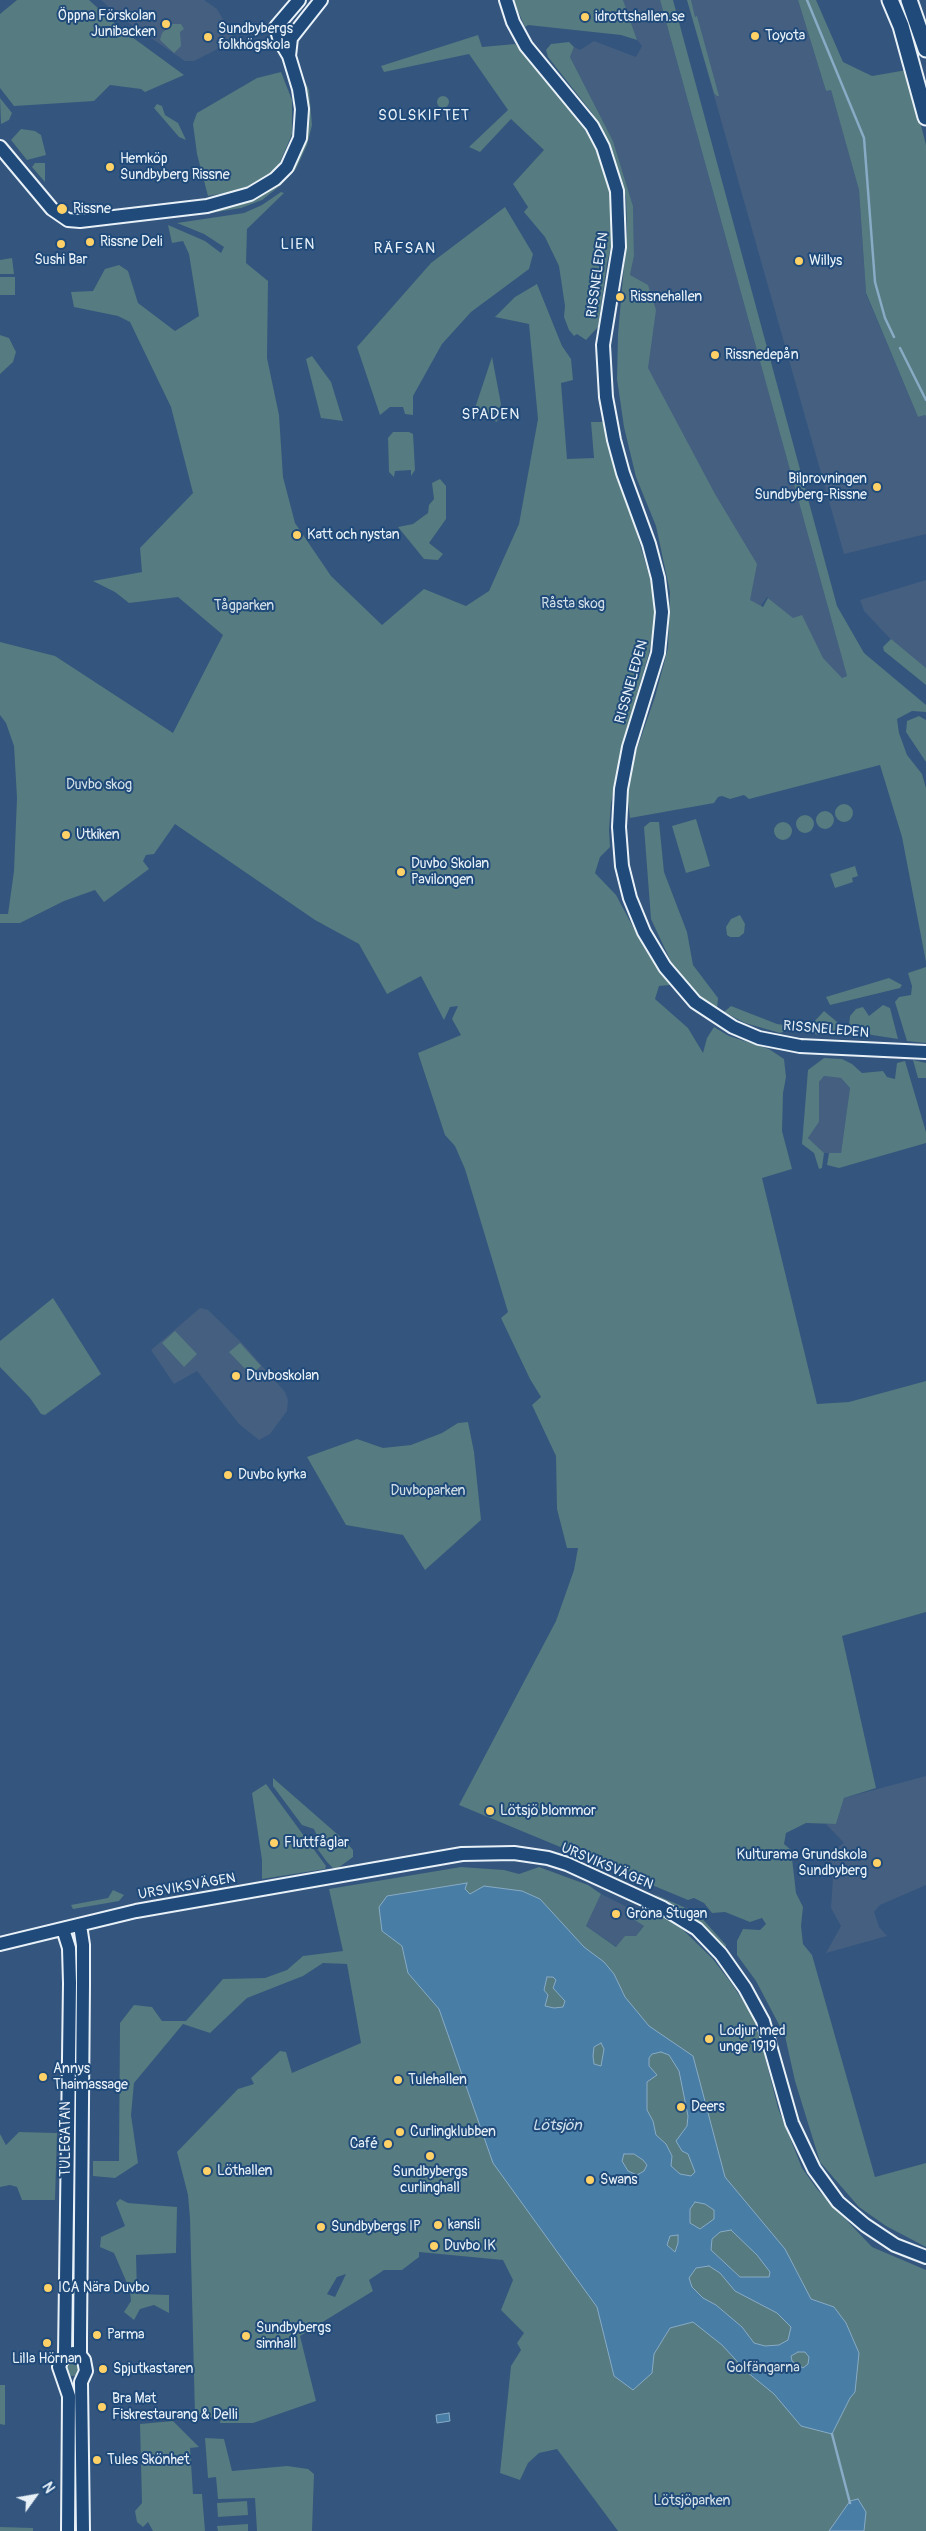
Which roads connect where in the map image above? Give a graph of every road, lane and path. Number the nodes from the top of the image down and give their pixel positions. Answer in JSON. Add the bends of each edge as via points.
{"nodes":[{"id":1,"x":299,"y":0,"type":"edge"},
{"id":2,"x":321,"y":0,"type":"edge"},
{"id":3,"x":506,"y":0,"type":"edge"},
{"id":4,"x":890,"y":0,"type":"edge"},
{"id":5,"x":909,"y":0,"type":"edge"},
{"id":6,"x":925,"y":45,"type":"edge"},
{"id":7,"x":908,"y":50,"type":"junction"},
{"id":8,"x":289,"y":56,"type":"junction"},
{"id":9,"x":926,"y":117,"type":"edge"},
{"id":10,"x":0,"y":147,"type":"edge"},
{"id":11,"x":926,"y":1052,"type":"edge"},
{"id":12,"x":80,"y":1925,"type":"junction"},
{"id":13,"x":63,"y":1929,"type":"junction"},
{"id":14,"x":0,"y":1944,"type":"edge"},
{"id":15,"x":75,"y":2182,"type":"junction"},
{"id":16,"x":926,"y":2257,"type":"edge"},
{"id":17,"x":65,"y":2355,"type":"junction"},
{"id":18,"x":80,"y":2355,"type":"junction"},
{"id":19,"x":64,"y":2381,"type":"junction"},
{"id":20,"x":81,"y":2382,"type":"junction"},
{"id":21,"x":68,"y":2531,"type":"edge"},
{"id":22,"x":83,"y":2531,"type":"edge"}],
"edges":[{"from":1,"to":8,"type":"street","via":[[276,27]]},
{"from":2,"to":8,"type":"street","via":[[291,38]]},
{"from":3,"to":11,"type":"street","name":"RISSNELEDEN","via":[[526,46],[592,126],[603,147],[617,191],[619,247],[603,345],[606,397],[623,473],[658,578],[662,612],[658,653],[629,747],[621,789],[622,866],[630,898],[664,967],[695,1002],[732,1027],[759,1038],[800,1046]]},
{"from":4,"to":7,"type":"main road"},
{"from":5,"to":6,"type":"main road"},
{"from":6,"to":7,"type":"main road"},
{"from":7,"to":9,"type":"main road"},
{"from":8,"to":10,"type":"street","via":[[299,89],[302,128],[297,148],[287,167],[275,179],[250,194],[207,206],[68,220],[52,209]]},
{"from":12,"to":13,"type":"street","name":"URSVIKSVÄGEN"},
{"from":12,"to":15,"type":"street","name":"TULEGATAN","via":[[83,1974]]},
{"from":12,"to":16,"type":"street","name":"URSVIKSVÄGEN","via":[[136,1911],[462,1854],[514,1853],[567,1864],[662,1908],[697,1929],[721,1954],[763,2021],[792,2123],[814,2169],[838,2202],[865,2225],[895,2244]]},
{"from":13,"to":14,"type":"street","name":"URSVIKSVÄGEN"},
{"from":13,"to":15,"type":"street","name":"TULEGATAN","via":[[69,1948]]},
{"from":15,"to":17,"type":"street","name":"TULEGATAN"},
{"from":15,"to":18,"type":"street","name":"TULEGATAN"},
{"from":17,"to":18,"type":"street"},
{"from":17,"to":19,"type":"street","name":"TULEGATAN","via":[[59,2367]]},
{"from":18,"to":20,"type":"street","name":"TULEGATAN","via":[[86,2371]]},
{"from":19,"to":20,"type":"street","via":[[72,2384]]},
{"from":19,"to":21,"type":"street","name":"TULEGATAN","via":[[69,2396]]},
{"from":20,"to":22,"type":"street","name":"TULEGATAN"}]}
